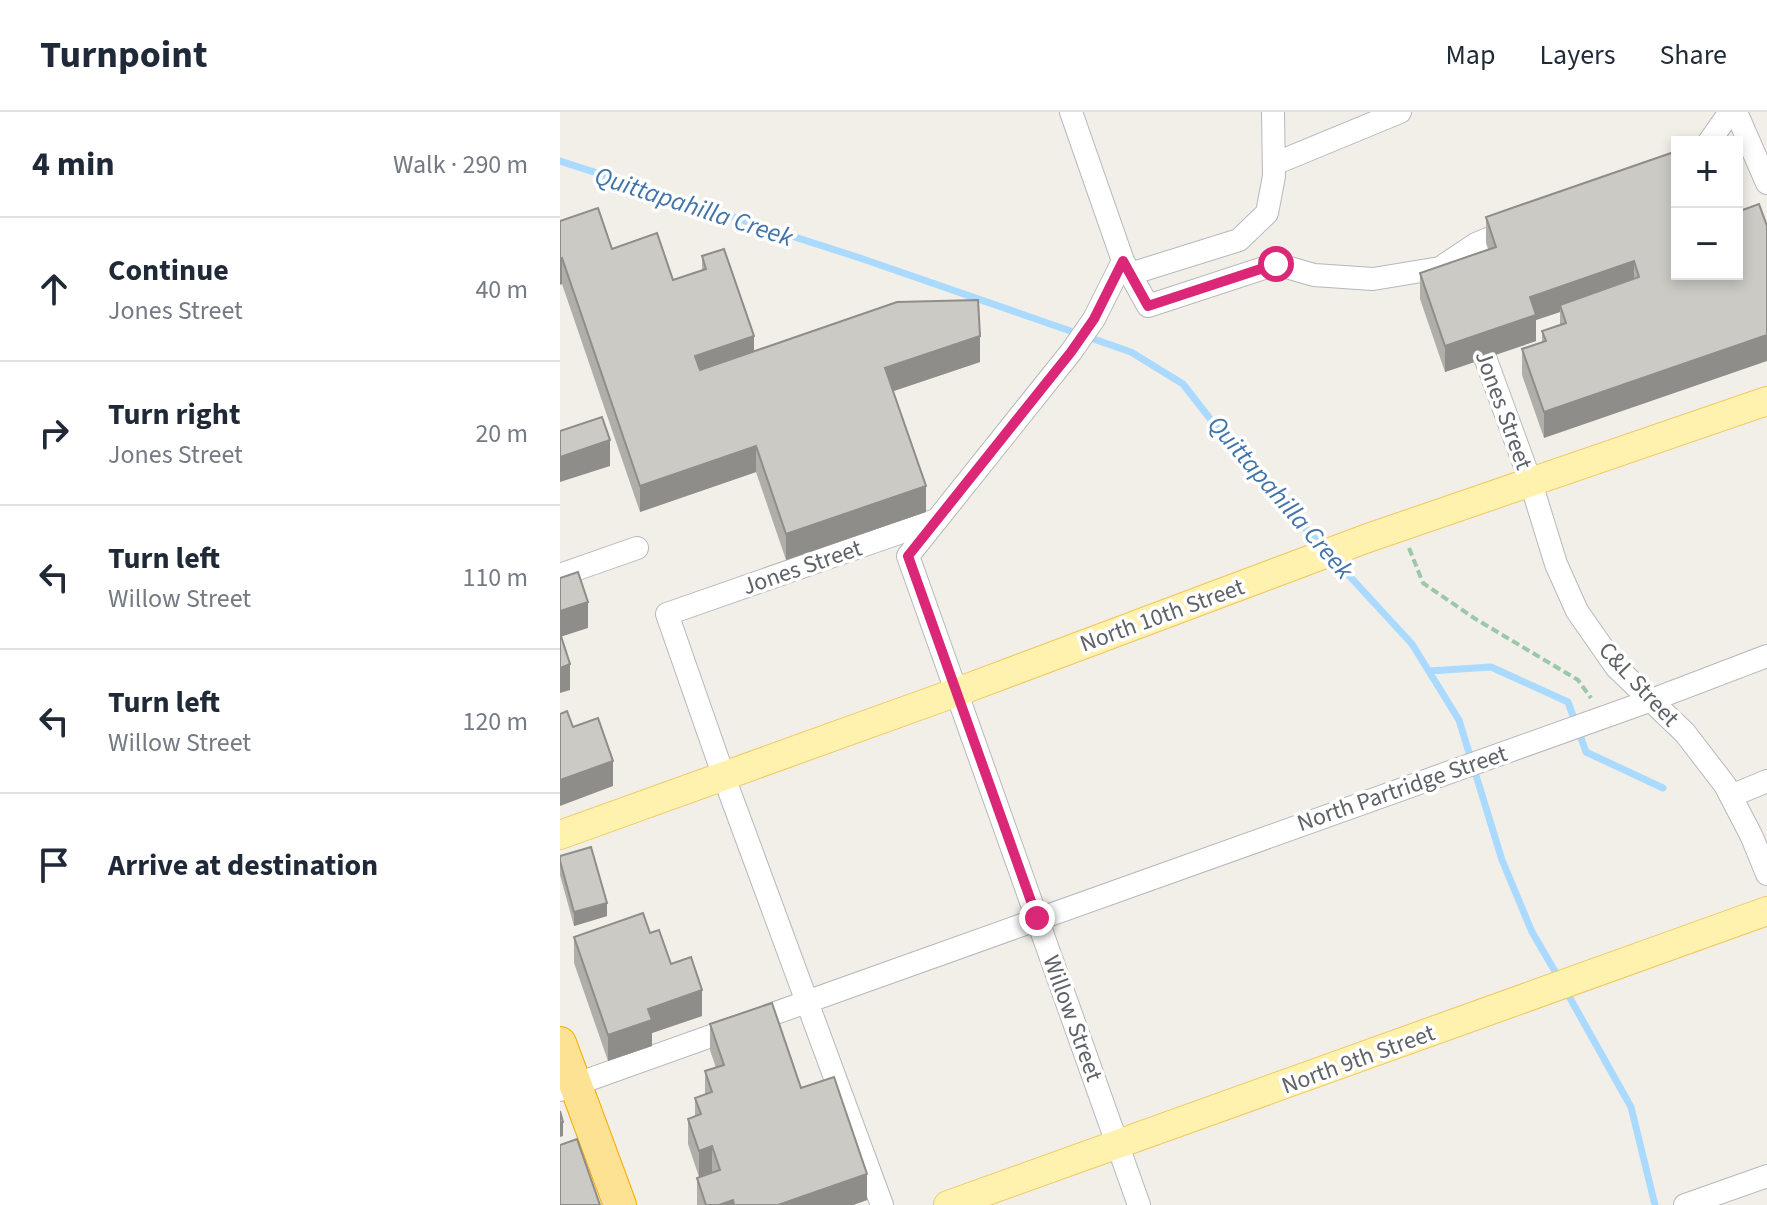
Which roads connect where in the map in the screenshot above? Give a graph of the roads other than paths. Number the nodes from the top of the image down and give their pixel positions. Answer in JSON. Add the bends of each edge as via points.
{"nodes":[{"id":1,"x":1071,"y":112,"type":"edge"},
{"id":2,"x":1273,"y":112,"type":"edge"},
{"id":3,"x":1400,"y":112,"type":"edge"},
{"id":4,"x":1730,"y":112,"type":"edge"},
{"id":5,"x":1736,"y":112,"type":"edge"},
{"id":6,"x":1713,"y":136,"type":"edge"},
{"id":7,"x":1274,"y":164,"type":"junction"},
{"id":8,"x":1767,"y":183,"type":"edge"},
{"id":9,"x":1532,"y":221,"type":"edge"},
{"id":10,"x":1126,"y":268,"type":"junction"},
{"id":11,"x":1440,"y":268,"type":"junction"},
{"id":12,"x":1767,"y":401,"type":"edge"},
{"id":13,"x":1531,"y":483,"type":"junction"},
{"id":14,"x":938,"y":520,"type":"junction"},
{"id":15,"x":637,"y":548,"type":"dead end"},
{"id":16,"x":560,"y":575,"type":"edge"},
{"id":17,"x":1767,"y":656,"type":"edge"},
{"id":18,"x":957,"y":692,"type":"junction"},
{"id":19,"x":1649,"y":701,"type":"junction"},
{"id":20,"x":724,"y":777,"type":"junction"},
{"id":21,"x":1767,"y":781,"type":"edge"},
{"id":22,"x":1731,"y":796,"type":"junction"},
{"id":23,"x":560,"y":835,"type":"edge"},
{"id":24,"x":1767,"y":874,"type":"edge"},
{"id":25,"x":1767,"y":911,"type":"edge"},
{"id":26,"x":1037,"y":918,"type":"junction"},
{"id":27,"x":806,"y":1001,"type":"junction"},
{"id":28,"x":560,"y":1043,"type":"edge"},
{"id":29,"x":567,"y":1087,"type":"edge"},
{"id":30,"x":1117,"y":1144,"type":"junction"},
{"id":31,"x":1767,"y":1176,"type":"edge"},
{"id":32,"x":620,"y":1205,"type":"edge"},
{"id":33,"x":882,"y":1205,"type":"edge"},
{"id":34,"x":948,"y":1205,"type":"edge"},
{"id":35,"x":1139,"y":1205,"type":"edge"},
{"id":36,"x":1685,"y":1205,"type":"edge"}],
"edges":[{"from":1,"to":10,"type":"street"},
{"from":2,"to":7,"type":"street"},
{"from":3,"to":7,"type":"street"},
{"from":4,"to":6,"type":"street"},
{"from":5,"to":8,"type":"street"},
{"from":7,"to":10,"type":"street","via":[[1267,213],[1239,240]]},
{"from":9,"to":11,"type":"street","via":[[1476,244]]},
{"from":10,"to":11,"type":"street","via":[[1148,306],[1276,264],[1314,275],[1373,279]]},
{"from":10,"to":14,"type":"street","name":"Willow Street","via":[[1071,352]]},
{"from":11,"to":13,"type":"street","name":"Jones Street","via":[[1470,316]]},
{"from":12,"to":13,"type":"main road","name":"North 10th Street"},
{"from":13,"to":18,"type":"main road","name":"North 10th Street","via":[[1365,539]]},
{"from":13,"to":19,"type":"street","name":"C&L Street","via":[[1577,611],[1616,667]]},
{"from":14,"to":18,"type":"street","name":"Willow Street","via":[[908,556]]},
{"from":14,"to":20,"type":"street","name":"Jones Street","via":[[667,614]]},
{"from":15,"to":16,"type":"street"},
{"from":17,"to":19,"type":"street","name":"North Partridge Street"},
{"from":18,"to":20,"type":"main road","name":"North 10th Street"},
{"from":18,"to":26,"type":"street","name":"Willow Street"},
{"from":19,"to":22,"type":"street","name":"C&L Street","via":[[1685,733]]},
{"from":19,"to":26,"type":"street","name":"North Partridge Street"},
{"from":20,"to":23,"type":"main road","name":"North 10th Street"},
{"from":20,"to":27,"type":"street"},
{"from":21,"to":22,"type":"street"},
{"from":22,"to":24,"type":"street","name":"C&L Street"},
{"from":25,"to":30,"type":"main road","name":"North 9th Street"},
{"from":26,"to":27,"type":"street","name":"North Partridge Street"},
{"from":26,"to":30,"type":"street","name":"Willow Street"},
{"from":27,"to":29,"type":"street","name":"North Partridge Street"},
{"from":27,"to":33,"type":"street"},
{"from":28,"to":29,"type":"highway"},
{"from":29,"to":32,"type":"highway"},
{"from":30,"to":34,"type":"main road","name":"North 9th Street"},
{"from":30,"to":35,"type":"street","name":"Willow Street"},
{"from":31,"to":36,"type":"street"}]}
